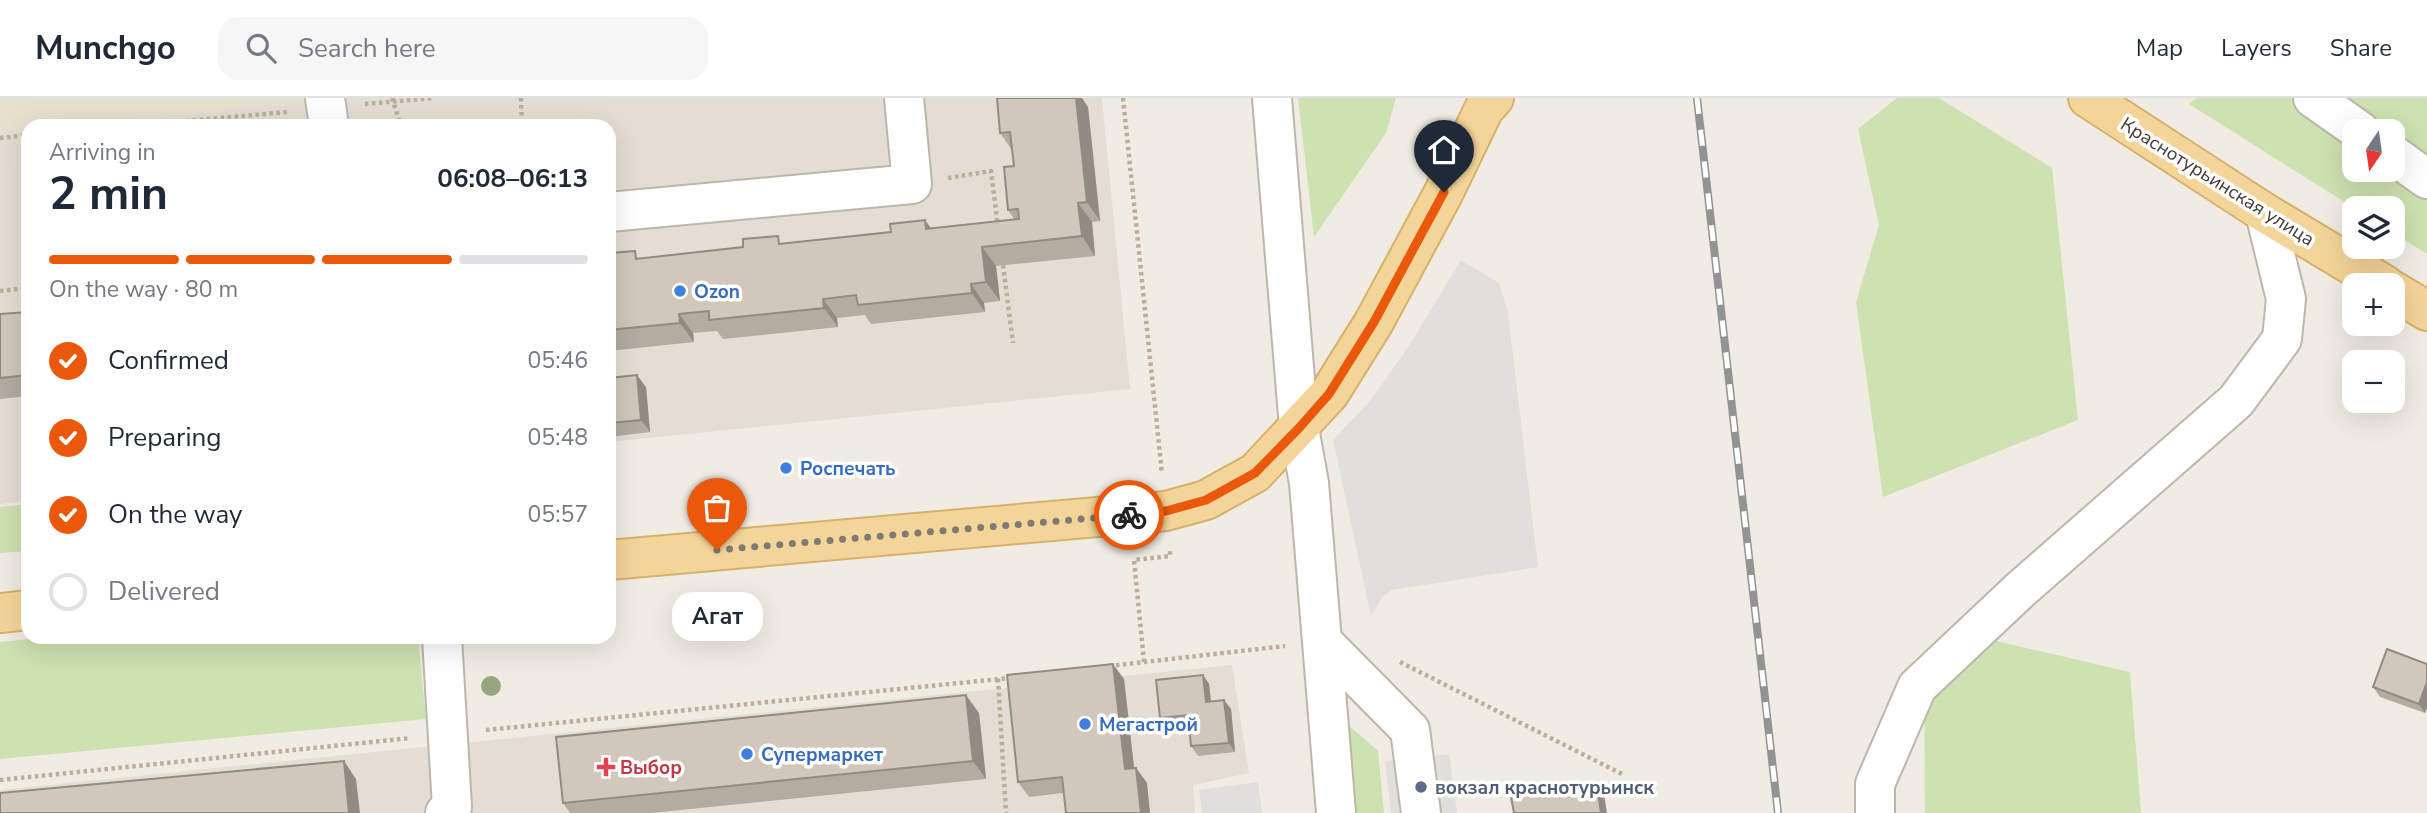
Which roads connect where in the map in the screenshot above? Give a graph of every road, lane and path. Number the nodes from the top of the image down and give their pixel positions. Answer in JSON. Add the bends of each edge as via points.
{"nodes":[{"id":1,"x":434,"y":98,"type":"edge"},
{"id":2,"x":521,"y":98,"type":"edge"},
{"id":3,"x":904,"y":98,"type":"edge"},
{"id":4,"x":1123,"y":98,"type":"edge"},
{"id":5,"x":1272,"y":98,"type":"edge"},
{"id":6,"x":1494,"y":98,"type":"edge"},
{"id":7,"x":2313,"y":98,"type":"edge"},
{"id":8,"x":2091,"y":99,"type":"edge"},
{"id":9,"x":392,"y":100,"type":"edge"},
{"id":10,"x":327,"y":111,"type":"edge"},
{"id":11,"x":222,"y":119,"type":"edge"},
{"id":12,"x":399,"y":119,"type":"edge"},
{"id":13,"x":522,"y":119,"type":"edge"},
{"id":14,"x":2343,"y":119,"type":"edge"},
{"id":15,"x":21,"y":136,"type":"edge"},
{"id":16,"x":0,"y":138,"type":"edge"},
{"id":17,"x":2405,"y":163,"type":"edge"},
{"id":18,"x":2427,"y":179,"type":"edge"},
{"id":19,"x":912,"y":184,"type":"junction"},
{"id":20,"x":616,"y":211,"type":"edge"},
{"id":21,"x":2265,"y":213,"type":"junction"},
{"id":22,"x":999,"y":230,"type":"edge"},
{"id":23,"x":1003,"y":265,"type":"edge"},
{"id":24,"x":2365,"y":273,"type":"edge"},
{"id":25,"x":21,"y":289,"type":"edge"},
{"id":26,"x":0,"y":291,"type":"edge"},
{"id":27,"x":2405,"y":298,"type":"edge"},
{"id":28,"x":2427,"y":311,"type":"edge"},
{"id":29,"x":1013,"y":343,"type":"dead end"},
{"id":30,"x":1299,"y":428,"type":"junction"},
{"id":31,"x":1166,"y":511,"type":"junction"},
{"id":32,"x":616,"y":559,"type":"edge"},
{"id":33,"x":21,"y":612,"type":"edge"},
{"id":34,"x":0,"y":613,"type":"edge"},
{"id":35,"x":1323,"y":642,"type":"junction"},
{"id":36,"x":443,"y":644,"type":"edge"},
{"id":37,"x":1393,"y":659,"type":"dead end"},
{"id":38,"x":1144,"y":662,"type":"junction"},
{"id":39,"x":1104,"y":667,"type":"edge"},
{"id":40,"x":1011,"y":678,"type":"edge"},
{"id":41,"x":998,"y":679,"type":"junction"},
{"id":42,"x":449,"y":734,"type":"junction"},
{"id":43,"x":1624,"y":775,"type":"dead end"},
{"id":44,"x":0,"y":780,"type":"edge"},
{"id":45,"x":454,"y":811,"type":"edge"},
{"id":46,"x":1006,"y":813,"type":"edge"},
{"id":47,"x":1336,"y":813,"type":"edge"},
{"id":48,"x":1422,"y":813,"type":"edge"},
{"id":49,"x":1875,"y":813,"type":"edge"}],
"edges":[{"from":1,"to":9,"type":"path"},
{"from":2,"to":13,"type":"path"},
{"from":3,"to":19,"type":"street"},
{"from":4,"to":31,"type":"path"},
{"from":5,"to":30,"type":"street"},
{"from":6,"to":30,"type":"main road","via":[[1484,109],[1374,322],[1329,394]]},
{"from":7,"to":14,"type":"street"},
{"from":8,"to":21,"type":"main road","name":"Краснотурьинская улица"},
{"from":9,"to":10,"type":"path"},
{"from":9,"to":12,"type":"path"},
{"from":10,"to":11,"type":"path"},
{"from":15,"to":16,"type":"path"},
{"from":17,"to":18,"type":"street"},
{"from":19,"to":20,"type":"street"},
{"from":19,"to":22,"type":"path","via":[[991,171]]},
{"from":21,"to":24,"type":"main road","name":"Краснотурьинская улица"},
{"from":21,"to":49,"type":"street","via":[[2286,299],[2283,339],[2236,401],[2020,590],[1917,688],[1875,783]]},
{"from":23,"to":29,"type":"path"},
{"from":25,"to":26,"type":"path"},
{"from":27,"to":28,"type":"main road"},
{"from":30,"to":31,"type":"main road","via":[[1255,473],[1206,500]]},
{"from":30,"to":35,"type":"street"},
{"from":31,"to":32,"type":"main road"},
{"from":31,"to":38,"type":"path","via":[[1170,556],[1134,560]]},
{"from":33,"to":34,"type":"main road"},
{"from":35,"to":38,"type":"path"},
{"from":35,"to":47,"type":"street"},
{"from":35,"to":48,"type":"street","via":[[1410,730]]},
{"from":36,"to":42,"type":"street"},
{"from":37,"to":43,"type":"path"},
{"from":38,"to":39,"type":"path"},
{"from":40,"to":41,"type":"path"},
{"from":41,"to":42,"type":"path"},
{"from":41,"to":46,"type":"path"},
{"from":42,"to":44,"type":"path"},
{"from":42,"to":45,"type":"street"}]}
